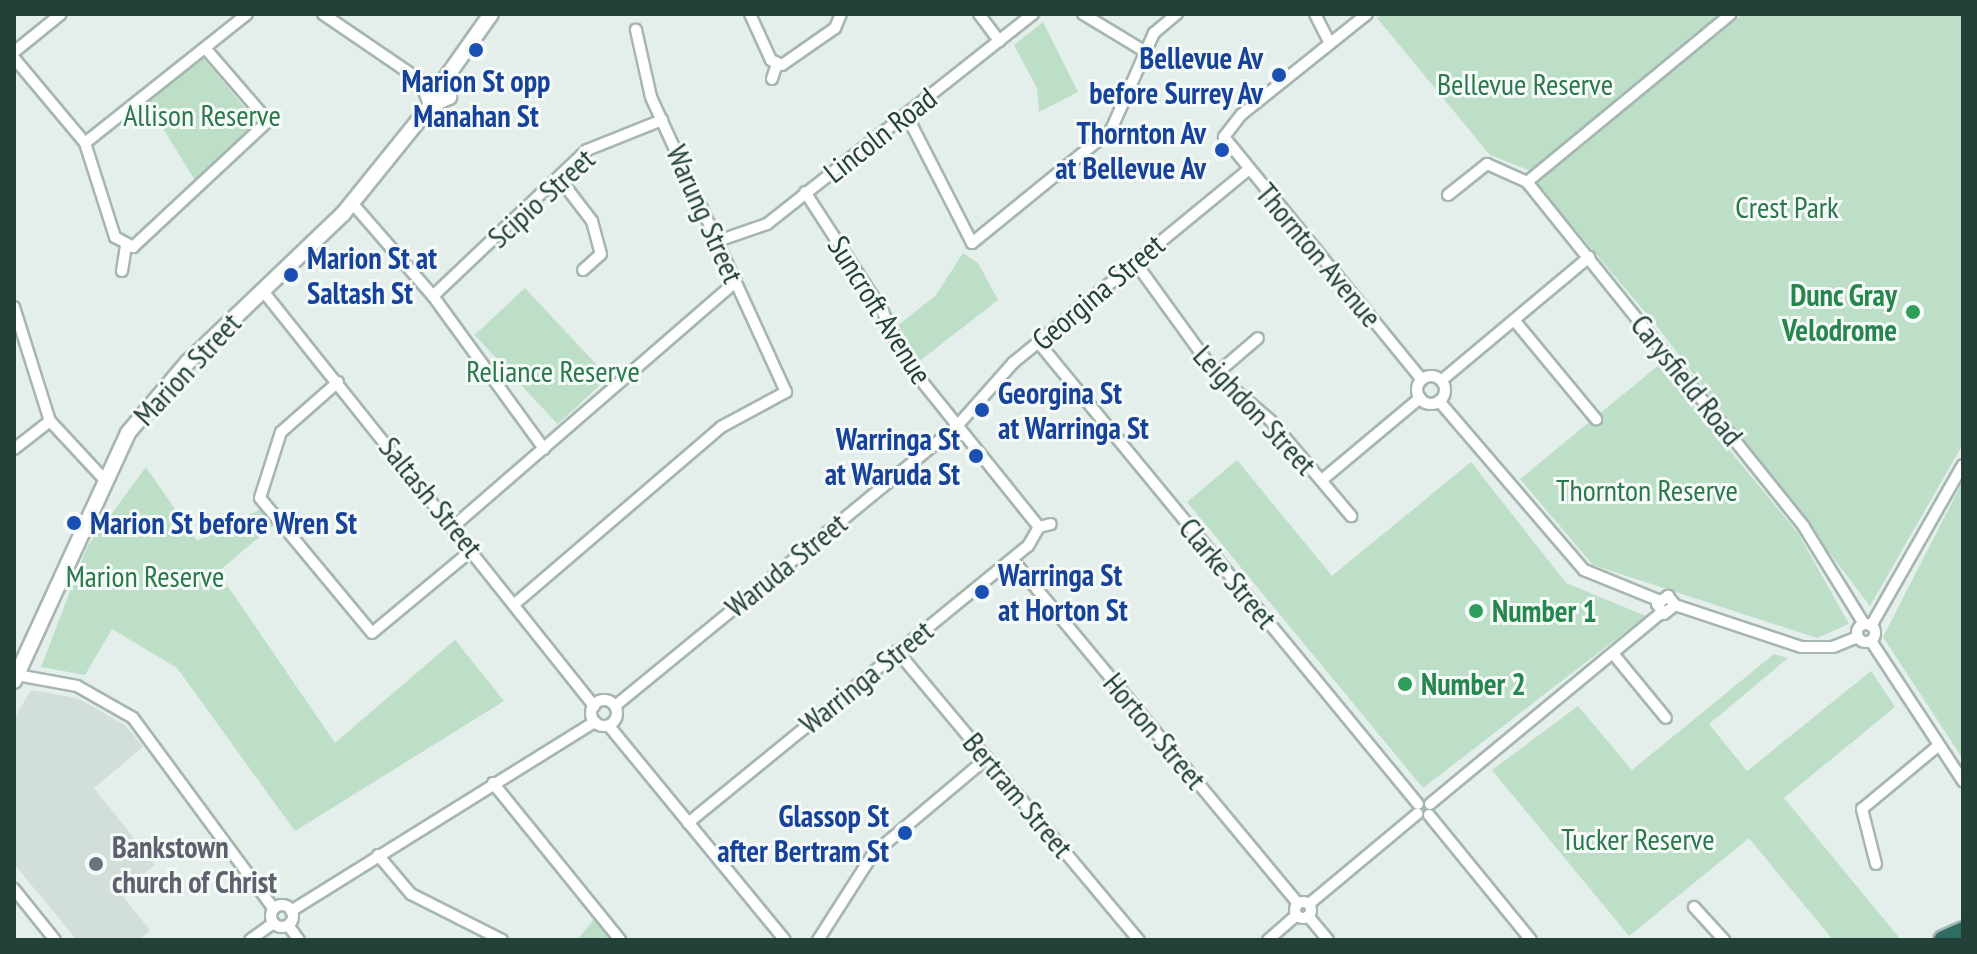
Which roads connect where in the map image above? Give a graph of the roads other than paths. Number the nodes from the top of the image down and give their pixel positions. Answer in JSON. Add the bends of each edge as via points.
{"nodes":[{"id":1,"x":61,"y":14,"type":"edge"},
{"id":2,"x":247,"y":14,"type":"edge"},
{"id":3,"x":323,"y":14,"type":"edge"},
{"id":4,"x":491,"y":14,"type":"edge"},
{"id":5,"x":750,"y":14,"type":"edge"},
{"id":6,"x":979,"y":14,"type":"edge"},
{"id":7,"x":1033,"y":14,"type":"edge"},
{"id":8,"x":1083,"y":14,"type":"edge"},
{"id":9,"x":1177,"y":14,"type":"edge"},
{"id":10,"x":1315,"y":14,"type":"edge"},
{"id":11,"x":1367,"y":14,"type":"edge"},
{"id":12,"x":1731,"y":14,"type":"edge"},
{"id":13,"x":844,"y":17,"type":"edge"},
{"id":14,"x":340,"y":19,"type":"edge"},
{"id":15,"x":636,"y":30,"type":"dead end"},
{"id":16,"x":999,"y":41,"type":"junction"},
{"id":17,"x":1330,"y":43,"type":"junction"},
{"id":18,"x":205,"y":48,"type":"junction"},
{"id":19,"x":1144,"y":51,"type":"junction"},
{"id":20,"x":14,"y":55,"type":"edge"},
{"id":21,"x":777,"y":64,"type":"junction"},
{"id":22,"x":772,"y":79,"type":"dead end"},
{"id":23,"x":443,"y":82,"type":"junction"},
{"id":24,"x":427,"y":85,"type":"junction"},
{"id":25,"x":431,"y":105,"type":"junction"},
{"id":26,"x":906,"y":114,"type":"junction"},
{"id":27,"x":662,"y":120,"type":"junction"},
{"id":28,"x":85,"y":143,"type":"junction"},
{"id":29,"x":1248,"y":170,"type":"junction"},
{"id":30,"x":559,"y":178,"type":"junction"},
{"id":31,"x":1527,"y":182,"type":"junction"},
{"id":32,"x":805,"y":192,"type":"junction"},
{"id":33,"x":1448,"y":195,"type":"dead end"},
{"id":34,"x":353,"y":204,"type":"junction"},
{"id":35,"x":718,"y":241,"type":"junction"},
{"id":36,"x":126,"y":247,"type":"junction"},
{"id":37,"x":1589,"y":257,"type":"junction"},
{"id":38,"x":1135,"y":262,"type":"junction"},
{"id":39,"x":583,"y":270,"type":"dead end"},
{"id":40,"x":122,"y":271,"type":"dead end"},
{"id":41,"x":736,"y":282,"type":"junction"},
{"id":42,"x":263,"y":291,"type":"junction"},
{"id":43,"x":433,"y":296,"type":"junction"},
{"id":44,"x":14,"y":307,"type":"edge"},
{"id":45,"x":1514,"y":320,"type":"junction"},
{"id":46,"x":1258,"y":338,"type":"dead end"},
{"id":47,"x":1038,"y":342,"type":"junction"},
{"id":48,"x":1216,"y":374,"type":"junction"},
{"id":49,"x":1422,"y":380,"type":"junction"},
{"id":50,"x":1442,"y":380,"type":"junction"},
{"id":51,"x":338,"y":382,"type":"junction"},
{"id":52,"x":1420,"y":398,"type":"junction"},
{"id":53,"x":1439,"y":401,"type":"junction"},
{"id":54,"x":1596,"y":419,"type":"dead end"},
{"id":55,"x":50,"y":421,"type":"junction"},
{"id":56,"x":958,"y":425,"type":"junction"},
{"id":57,"x":14,"y":449,"type":"edge"},
{"id":58,"x":544,"y":449,"type":"junction"},
{"id":59,"x":1963,"y":465,"type":"edge"},
{"id":60,"x":103,"y":478,"type":"junction"},
{"id":61,"x":1322,"y":480,"type":"junction"},
{"id":62,"x":1351,"y":516,"type":"dead end"},
{"id":63,"x":1051,"y":524,"type":"dead end"},
{"id":64,"x":455,"y":525,"type":"junction"},
{"id":65,"x":1039,"y":527,"type":"junction"},
{"id":66,"x":473,"y":549,"type":"junction"},
{"id":67,"x":1012,"y":559,"type":"junction"},
{"id":68,"x":1658,"y":600,"type":"junction"},
{"id":69,"x":517,"y":602,"type":"junction"},
{"id":70,"x":1675,"y":605,"type":"junction"},
{"id":71,"x":1661,"y":613,"type":"junction"},
{"id":72,"x":1867,"y":625,"type":"junction"},
{"id":73,"x":1858,"y":637,"type":"junction"},
{"id":74,"x":1871,"y":641,"type":"junction"},
{"id":75,"x":897,"y":651,"type":"junction"},
{"id":76,"x":1615,"y":656,"type":"junction"},
{"id":77,"x":16,"y":678,"type":"edge"},
{"id":78,"x":594,"y":706,"type":"junction"},
{"id":79,"x":615,"y":706,"type":"junction"},
{"id":80,"x":1666,"y":718,"type":"dead end"},
{"id":81,"x":595,"y":722,"type":"junction"},
{"id":82,"x":609,"y":726,"type":"junction"},
{"id":83,"x":1938,"y":746,"type":"junction"},
{"id":84,"x":987,"y":758,"type":"junction"},
{"id":85,"x":1963,"y":781,"type":"edge"},
{"id":86,"x":493,"y":783,"type":"junction"},
{"id":87,"x":1424,"y":809,"type":"junction"},
{"id":88,"x":688,"y":823,"type":"junction"},
{"id":89,"x":378,"y":855,"type":"junction"},
{"id":90,"x":1876,"y":864,"type":"dead end"},
{"id":91,"x":14,"y":889,"type":"edge"},
{"id":92,"x":1303,"y":903,"type":"junction"},
{"id":93,"x":1694,"y":907,"type":"dead end"},
{"id":94,"x":274,"y":909,"type":"junction"},
{"id":95,"x":291,"y":911,"type":"junction"},
{"id":96,"x":1302,"y":916,"type":"junction"},
{"id":97,"x":273,"y":923,"type":"junction"},
{"id":98,"x":288,"y":925,"type":"junction"},
{"id":99,"x":55,"y":940,"type":"edge"},
{"id":100,"x":250,"y":940,"type":"edge"},
{"id":101,"x":299,"y":940,"type":"edge"},
{"id":102,"x":502,"y":940,"type":"edge"},
{"id":103,"x":620,"y":940,"type":"edge"},
{"id":104,"x":785,"y":940,"type":"edge"},
{"id":105,"x":818,"y":940,"type":"edge"},
{"id":106,"x":1139,"y":940,"type":"edge"},
{"id":107,"x":1268,"y":940,"type":"edge"},
{"id":108,"x":1328,"y":940,"type":"edge"},
{"id":109,"x":1531,"y":940,"type":"edge"},
{"id":110,"x":1724,"y":940,"type":"edge"}],
"edges":[{"from":1,"to":20,"type":"street"},
{"from":2,"to":18,"type":"street"},
{"from":3,"to":14,"type":"street"},
{"from":4,"to":23,"type":"main road"},
{"from":5,"to":21,"type":"street"},
{"from":6,"to":16,"type":"street"},
{"from":7,"to":16,"type":"street","name":"Lincoln Road"},
{"from":8,"to":19,"type":"street"},
{"from":9,"to":19,"type":"street"},
{"from":10,"to":17,"type":"street"},
{"from":11,"to":17,"type":"street"},
{"from":12,"to":31,"type":"street"},
{"from":13,"to":21,"type":"street","via":[[790,63]]},
{"from":14,"to":24,"type":"street"},
{"from":15,"to":27,"type":"street","name":"Warung Street"},
{"from":16,"to":26,"type":"street","name":"Lincoln Road"},
{"from":17,"to":29,"type":"street","name":"Thornton Avenue","via":[[1227,128],[1224,141]]},
{"from":18,"to":28,"type":"street"},
{"from":18,"to":36,"type":"street","via":[[268,121],[139,246]]},
{"from":19,"to":26,"type":"street","via":[[1128,104],[1111,130],[972,243]]},
{"from":20,"to":28,"type":"street"},
{"from":21,"to":22,"type":"street"},
{"from":23,"to":24,"type":"main road"},
{"from":23,"to":25,"type":"main road","name":"Marion Street","via":[[449,97]]},
{"from":24,"to":25,"type":"main road"},
{"from":25,"to":34,"type":"main road","name":"Marion Street"},
{"from":26,"to":32,"type":"street","name":"Lincoln Road"},
{"from":27,"to":30,"type":"street","name":"Scipio Street","via":[[587,150]]},
{"from":27,"to":35,"type":"street","name":"Warung Street"},
{"from":28,"to":36,"type":"street","via":[[115,237]]},
{"from":29,"to":38,"type":"street","name":"Georgina Street"},
{"from":29,"to":49,"type":"street","name":"Thornton Avenue"},
{"from":30,"to":39,"type":"street","via":[[592,221],[601,254]]},
{"from":30,"to":43,"type":"street","name":"Scipio Street"},
{"from":31,"to":33,"type":"street","via":[[1487,164]]},
{"from":31,"to":37,"type":"street","name":"Carysfield Road"},
{"from":32,"to":35,"type":"street","name":"Lincoln Road","via":[[767,224]]},
{"from":32,"to":56,"type":"street","name":"Suncroft Avenue","via":[[883,312],[903,358]]},
{"from":34,"to":42,"type":"main road","name":"Marion Street"},
{"from":34,"to":43,"type":"street"},
{"from":35,"to":41,"type":"street","name":"Warung Street"},
{"from":36,"to":40,"type":"street"},
{"from":37,"to":45,"type":"street"},
{"from":37,"to":72,"type":"street","name":"Carysfield Road","via":[[1804,527]]},
{"from":38,"to":47,"type":"street","name":"Georgina Street"},
{"from":38,"to":48,"type":"street","name":"Leighdon Street"},
{"from":41,"to":58,"type":"street"},
{"from":41,"to":69,"type":"street","name":"Warung Street","via":[[790,393],[721,427]]},
{"from":42,"to":51,"type":"street","name":"Saltash Street"},
{"from":42,"to":60,"type":"main road","name":"Marion Street","via":[[163,388]]},
{"from":43,"to":58,"type":"street"},
{"from":44,"to":55,"type":"street"},
{"from":45,"to":50,"type":"street"},
{"from":45,"to":54,"type":"street"},
{"from":46,"to":48,"type":"street"},
{"from":47,"to":56,"type":"street","name":"Georgina Street"},
{"from":47,"to":87,"type":"street","name":"Clarke Street"},
{"from":48,"to":61,"type":"street","name":"Leighdon Street"},
{"from":49,"to":50,"type":"street"},
{"from":49,"to":52,"type":"street"},
{"from":50,"to":53,"type":"street"},
{"from":51,"to":64,"type":"street","name":"Saltash Street"},
{"from":51,"to":66,"type":"street","via":[[281,432],[260,498],[372,633]]},
{"from":52,"to":53,"type":"street"},
{"from":52,"to":61,"type":"street"},
{"from":53,"to":68,"type":"street","via":[[1584,570]]},
{"from":55,"to":57,"type":"street"},
{"from":55,"to":60,"type":"street"},
{"from":56,"to":65,"type":"street"},
{"from":56,"to":79,"type":"street","name":"Waruda Street"},
{"from":58,"to":64,"type":"street"},
{"from":59,"to":72,"type":"street"},
{"from":60,"to":77,"type":"main road","name":"Marion Street"},
{"from":61,"to":62,"type":"street","name":"Leighdon Street"},
{"from":63,"to":65,"type":"street"},
{"from":64,"to":66,"type":"street","name":"Saltash Street"},
{"from":65,"to":67,"type":"street","name":"Warringa Street"},
{"from":66,"to":69,"type":"street","name":"Saltash Street"},
{"from":67,"to":75,"type":"street","name":"Warringa Street"},
{"from":67,"to":92,"type":"street","name":"Horton Street"},
{"from":68,"to":70,"type":"street","via":[[1668,596]]},
{"from":68,"to":71,"type":"street"},
{"from":69,"to":78,"type":"street","name":"Saltash Street"},
{"from":70,"to":71,"type":"street"},
{"from":70,"to":73,"type":"street","via":[[1801,647],[1833,647]]},
{"from":71,"to":76,"type":"street"},
{"from":72,"to":73,"type":"street"},
{"from":72,"to":74,"type":"street"},
{"from":73,"to":74,"type":"street"},
{"from":74,"to":83,"type":"street"},
{"from":75,"to":84,"type":"street","name":"Bertram Street"},
{"from":75,"to":88,"type":"street","name":"Warringa Street"},
{"from":76,"to":80,"type":"street"},
{"from":76,"to":87,"type":"street"},
{"from":77,"to":94,"type":"street","via":[[77,686],[133,718]]},
{"from":78,"to":79,"type":"street"},
{"from":78,"to":81,"type":"street"},
{"from":79,"to":82,"type":"street"},
{"from":81,"to":82,"type":"street"},
{"from":81,"to":86,"type":"street"},
{"from":82,"to":88,"type":"street"},
{"from":83,"to":85,"type":"street"},
{"from":83,"to":90,"type":"street","via":[[1862,809]]},
{"from":84,"to":105,"type":"street","via":[[873,854]]},
{"from":84,"to":106,"type":"street","name":"Bertram Street"},
{"from":86,"to":89,"type":"street"},
{"from":86,"to":103,"type":"street"},
{"from":87,"to":92,"type":"street"},
{"from":87,"to":109,"type":"street","name":"Clarke Street"},
{"from":88,"to":104,"type":"street"},
{"from":89,"to":95,"type":"street"},
{"from":89,"to":102,"type":"street","via":[[411,894]]},
{"from":91,"to":99,"type":"street"},
{"from":92,"to":96,"type":"street"},
{"from":93,"to":110,"type":"street"},
{"from":94,"to":95,"type":"street"},
{"from":94,"to":97,"type":"street"},
{"from":95,"to":98,"type":"street"},
{"from":96,"to":107,"type":"street"},
{"from":96,"to":108,"type":"street"},
{"from":97,"to":98,"type":"street"},
{"from":97,"to":100,"type":"street"},
{"from":98,"to":101,"type":"street"}]}
